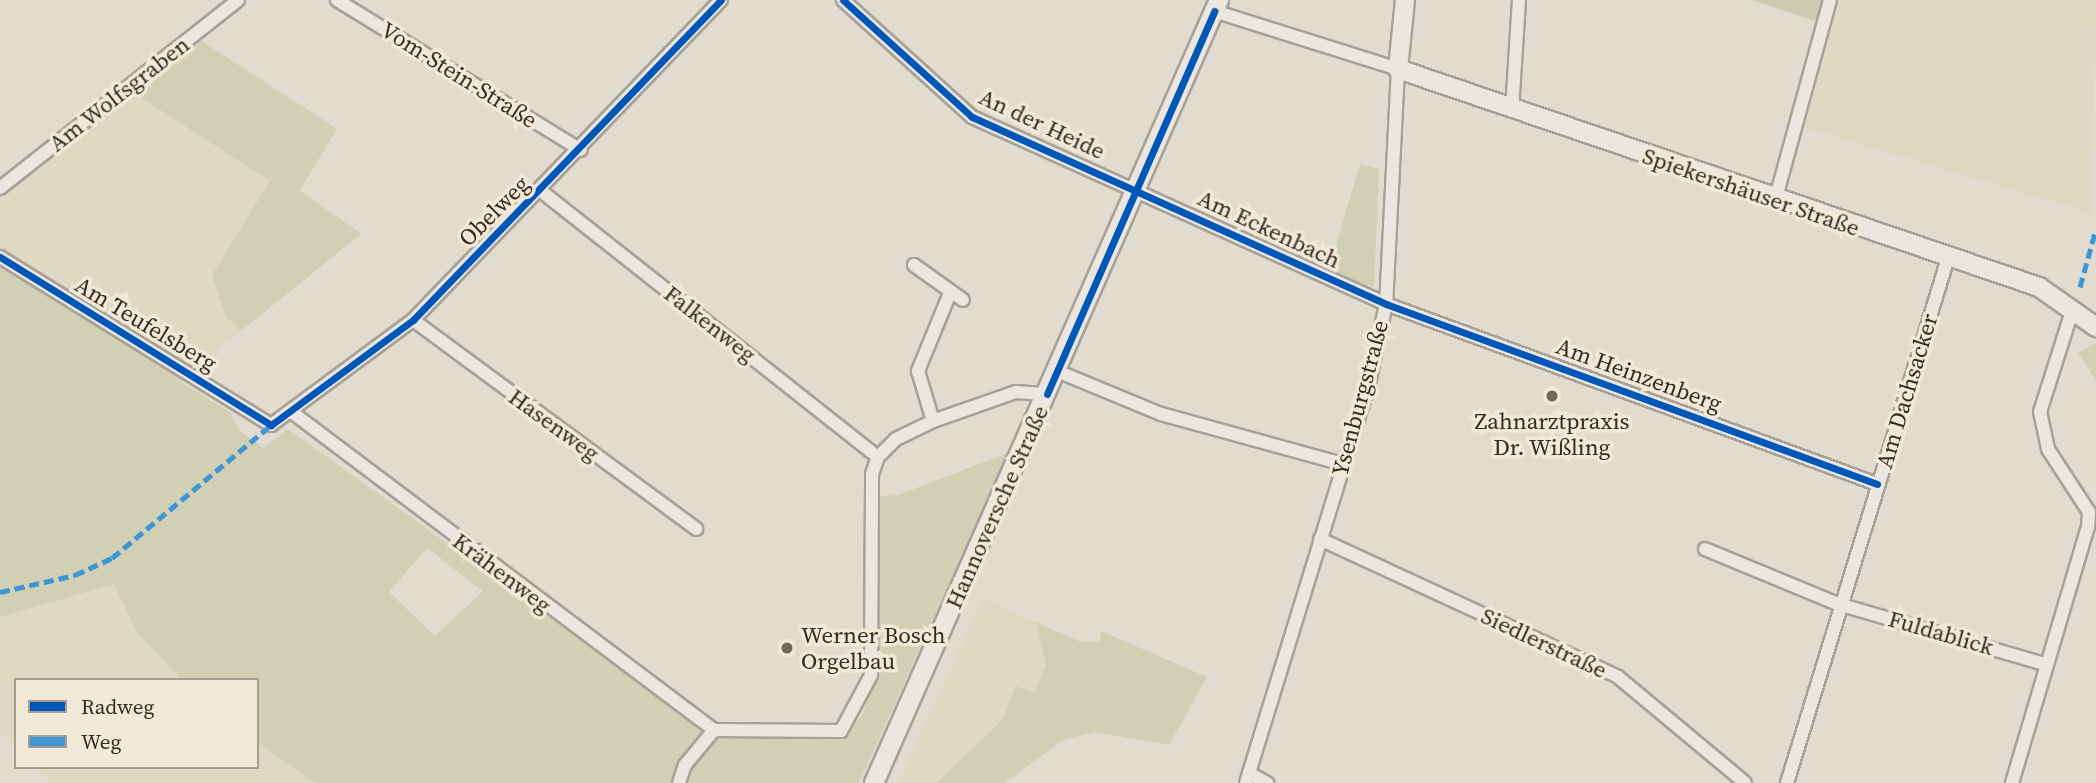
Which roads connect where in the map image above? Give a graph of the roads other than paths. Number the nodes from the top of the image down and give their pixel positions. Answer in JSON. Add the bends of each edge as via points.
{"nodes":[{"id":1,"x":238,"y":0,"type":"edge"},
{"id":2,"x":337,"y":0,"type":"edge"},
{"id":3,"x":721,"y":0,"type":"edge"},
{"id":4,"x":843,"y":0,"type":"edge"},
{"id":5,"x":1405,"y":0,"type":"edge"},
{"id":6,"x":1519,"y":0,"type":"edge"},
{"id":7,"x":1830,"y":0,"type":"edge"},
{"id":8,"x":1217,"y":6,"type":"edge"},
{"id":9,"x":1398,"y":69,"type":"junction"},
{"id":10,"x":1512,"y":111,"type":"junction"},
{"id":11,"x":582,"y":150,"type":"junction"},
{"id":12,"x":0,"y":188,"type":"edge"},
{"id":13,"x":1137,"y":189,"type":"junction"},
{"id":14,"x":541,"y":191,"type":"junction"},
{"id":15,"x":1775,"y":201,"type":"junction"},
{"id":16,"x":0,"y":257,"type":"edge"},
{"id":17,"x":1948,"y":258,"type":"junction"},
{"id":18,"x":914,"y":265,"type":"dead end"},
{"id":19,"x":950,"y":293,"type":"junction"},
{"id":20,"x":963,"y":300,"type":"dead end"},
{"id":21,"x":1386,"y":304,"type":"junction"},
{"id":22,"x":2073,"y":308,"type":"junction"},
{"id":23,"x":412,"y":320,"type":"junction"},
{"id":24,"x":2096,"y":327,"type":"edge"},
{"id":25,"x":1057,"y":371,"type":"junction"},
{"id":26,"x":1047,"y":394,"type":"junction"},
{"id":27,"x":293,"y":414,"type":"junction"},
{"id":28,"x":933,"y":421,"type":"junction"},
{"id":29,"x":271,"y":425,"type":"joint"},
{"id":30,"x":878,"y":457,"type":"junction"},
{"id":31,"x":1343,"y":464,"type":"junction"},
{"id":32,"x":1877,"y":484,"type":"junction"},
{"id":33,"x":696,"y":529,"type":"dead end"},
{"id":34,"x":1320,"y":539,"type":"junction"},
{"id":35,"x":1705,"y":549,"type":"dead end"},
{"id":36,"x":1838,"y":604,"type":"junction"},
{"id":37,"x":2044,"y":664,"type":"junction"},
{"id":38,"x":714,"y":730,"type":"junction"},
{"id":39,"x":1248,"y":778,"type":"edge"},
{"id":40,"x":679,"y":783,"type":"edge"},
{"id":41,"x":874,"y":783,"type":"edge"},
{"id":42,"x":1267,"y":783,"type":"edge"},
{"id":43,"x":1745,"y":783,"type":"edge"},
{"id":44,"x":1787,"y":783,"type":"edge"},
{"id":45,"x":2012,"y":783,"type":"edge"}],
"edges":[{"from":1,"to":12,"type":"street","name":"Am Wolfsgraben"},
{"from":2,"to":11,"type":"street","name":"Vom-Stein-Straße"},
{"from":3,"to":11,"type":"street","name":"Obelweg"},
{"from":4,"to":13,"type":"street","name":"An der Heide","via":[[972,117]]},
{"from":5,"to":9,"type":"main road","name":"Ysenburgstraße"},
{"from":6,"to":10,"type":"street"},
{"from":7,"to":15,"type":"street"},
{"from":8,"to":9,"type":"street"},
{"from":8,"to":13,"type":"main road","name":"Hannoversche Straße"},
{"from":9,"to":10,"type":"main road","name":"Spiekershäuser Straße"},
{"from":9,"to":21,"type":"street","name":"Ysenburgstraße"},
{"from":10,"to":15,"type":"main road","name":"Spiekershäuser Straße"},
{"from":11,"to":14,"type":"street","name":"Obelweg"},
{"from":13,"to":21,"type":"street","name":"Am Eckenbach"},
{"from":13,"to":25,"type":"main road","name":"Hannoversche Straße"},
{"from":14,"to":23,"type":"street","name":"Obelweg"},
{"from":14,"to":30,"type":"street","name":"Falkenweg"},
{"from":15,"to":17,"type":"main road","name":"Spiekershäuser Straße"},
{"from":16,"to":29,"type":"street","name":"Am Teufelsberg"},
{"from":17,"to":22,"type":"main road","name":"Spiekershäuser Straße","via":[[2039,287]]},
{"from":17,"to":32,"type":"street","name":"Am Dachsacker"},
{"from":18,"to":19,"type":"street"},
{"from":19,"to":20,"type":"street"},
{"from":19,"to":28,"type":"street","via":[[918,371]]},
{"from":21,"to":31,"type":"street","name":"Ysenburgstraße"},
{"from":21,"to":32,"type":"street","name":"Am Heinzenberg"},
{"from":22,"to":24,"type":"main road","name":"Spiekershäuser Straße"},
{"from":22,"to":37,"type":"street","via":[[2039,412],[2041,433],[2089,512]]},
{"from":23,"to":27,"type":"street","name":"Obelweg"},
{"from":23,"to":33,"type":"street","name":"Hasenweg"},
{"from":25,"to":26,"type":"main road","name":"Hannoversche Straße"},
{"from":25,"to":31,"type":"street","via":[[1161,414]]},
{"from":26,"to":28,"type":"street","via":[[1016,392]]},
{"from":26,"to":41,"type":"main road","name":"Hannoversche Straße"},
{"from":27,"to":29,"type":"street","name":"Obelweg"},
{"from":27,"to":38,"type":"street","name":"Krähenweg"},
{"from":28,"to":30,"type":"street","via":[[896,439]]},
{"from":30,"to":38,"type":"street","via":[[872,474],[871,675],[857,709],[841,731]]},
{"from":31,"to":34,"type":"street","name":"Ysenburgstraße"},
{"from":32,"to":36,"type":"street","name":"Am Dachsacker"},
{"from":34,"to":39,"type":"street","name":"Ysenburgstraße"},
{"from":34,"to":43,"type":"street","name":"Siedlerstraße","via":[[1618,677]]},
{"from":35,"to":36,"type":"street"},
{"from":36,"to":37,"type":"street","name":"Fuldablick"},
{"from":36,"to":44,"type":"street","name":"Am Dachsacker","via":[[1822,679]]},
{"from":37,"to":45,"type":"street"},
{"from":38,"to":40,"type":"street","via":[[685,765]]},
{"from":39,"to":42,"type":"street"}]}
